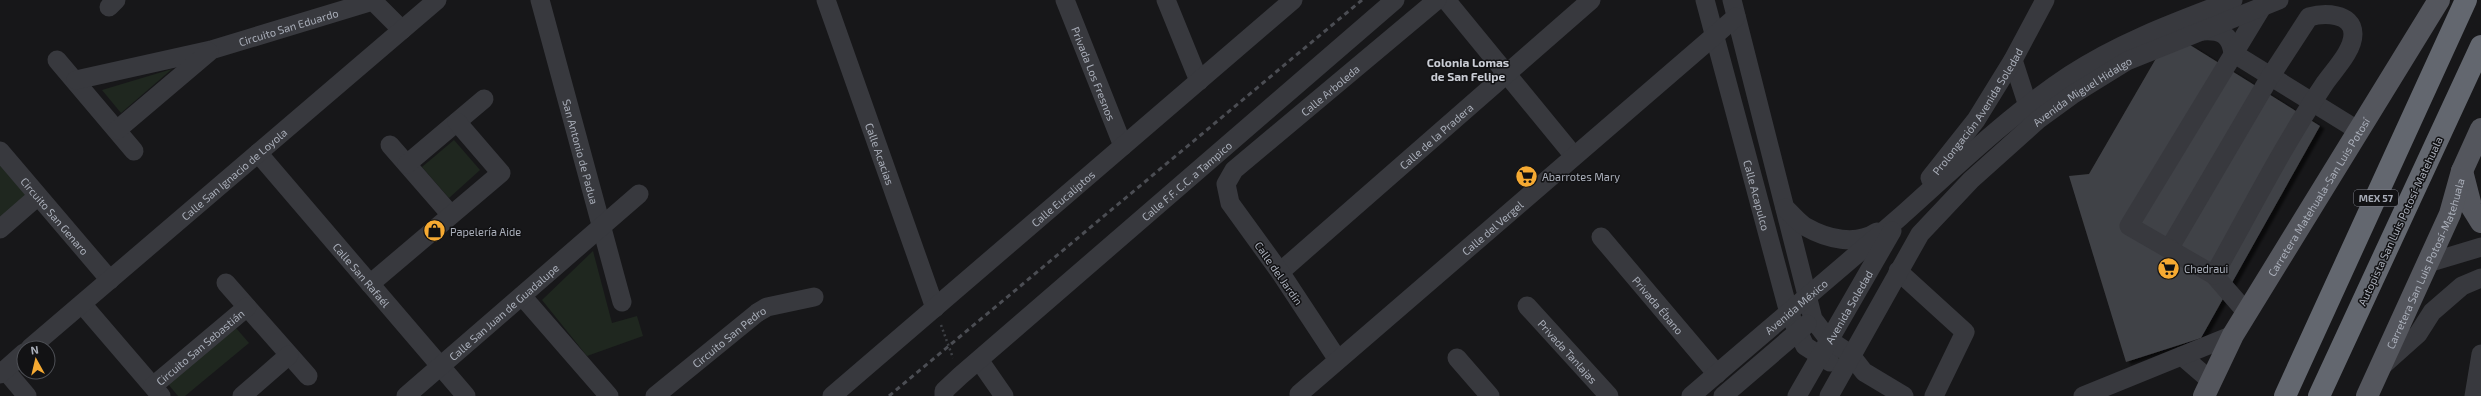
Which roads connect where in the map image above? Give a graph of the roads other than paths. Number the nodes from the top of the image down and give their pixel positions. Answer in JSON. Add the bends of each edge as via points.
{"nodes":[{"id":1,"x":436,"y":0,"type":"edge"},
{"id":2,"x":540,"y":0,"type":"edge"},
{"id":3,"x":826,"y":0,"type":"edge"},
{"id":4,"x":1166,"y":0,"type":"edge"},
{"id":5,"x":1395,"y":0,"type":"edge"},
{"id":6,"x":1437,"y":0,"type":"edge"},
{"id":7,"x":1446,"y":0,"type":"edge"},
{"id":8,"x":1591,"y":0,"type":"edge"},
{"id":9,"x":1705,"y":0,"type":"edge"},
{"id":10,"x":2044,"y":0,"type":"edge"},
{"id":11,"x":2233,"y":0,"type":"edge"},
{"id":12,"x":2279,"y":0,"type":"edge"},
{"id":13,"x":2418,"y":0,"type":"edge"},
{"id":14,"x":2439,"y":0,"type":"edge"},
{"id":15,"x":2466,"y":0,"type":"edge"},
{"id":16,"x":1068,"y":1,"type":"edge"},
{"id":17,"x":1283,"y":3,"type":"edge"},
{"id":18,"x":2262,"y":7,"type":"junction"},
{"id":19,"x":1734,"y":8,"type":"edge"},
{"id":20,"x":2422,"y":29,"type":"junction"},
{"id":21,"x":402,"y":30,"type":"junction"},
{"id":22,"x":2203,"y":31,"type":"junction"},
{"id":23,"x":1714,"y":35,"type":"junction"},
{"id":24,"x":2481,"y":46,"type":"edge"},
{"id":25,"x":212,"y":50,"type":"junction"},
{"id":26,"x":2233,"y":53,"type":"junction"},
{"id":27,"x":57,"y":60,"type":"dead end"},
{"id":28,"x":2013,"y":60,"type":"junction"},
{"id":29,"x":1506,"y":73,"type":"junction"},
{"id":30,"x":2270,"y":76,"type":"junction"},
{"id":31,"x":76,"y":80,"type":"junction"},
{"id":32,"x":1199,"y":80,"type":"junction"},
{"id":33,"x":484,"y":98,"type":"dead end"},
{"id":34,"x":2312,"y":102,"type":"junction"},
{"id":35,"x":2028,"y":106,"type":"junction"},
{"id":36,"x":457,"y":122,"type":"junction"},
{"id":37,"x":2481,"y":129,"type":"edge"},
{"id":38,"x":117,"y":130,"type":"junction"},
{"id":39,"x":2359,"y":131,"type":"junction"},
{"id":40,"x":390,"y":144,"type":"dead end"},
{"id":41,"x":1123,"y":146,"type":"junction"},
{"id":42,"x":0,"y":151,"type":"edge"},
{"id":43,"x":134,"y":151,"type":"dead end"},
{"id":44,"x":258,"y":153,"type":"junction"},
{"id":45,"x":1574,"y":156,"type":"junction"},
{"id":46,"x":407,"y":164,"type":"junction"},
{"id":47,"x":2462,"y":170,"type":"junction"},
{"id":48,"x":1226,"y":184,"type":"joint"},
{"id":49,"x":639,"y":194,"type":"dead end"},
{"id":50,"x":38,"y":196,"type":"junction"},
{"id":51,"x":1786,"y":208,"type":"junction"},
{"id":52,"x":451,"y":215,"type":"junction"},
{"id":53,"x":1900,"y":217,"type":"junction"},
{"id":54,"x":2481,"y":222,"type":"edge"},
{"id":55,"x":601,"y":228,"type":"junction"},
{"id":56,"x":0,"y":229,"type":"edge"},
{"id":57,"x":1601,"y":237,"type":"dead end"},
{"id":58,"x":2481,"y":247,"type":"edge"},
{"id":59,"x":2169,"y":249,"type":"junction"},
{"id":60,"x":2428,"y":263,"type":"junction"},
{"id":61,"x":1898,"y":271,"type":"junction"},
{"id":62,"x":1280,"y":272,"type":"junction"},
{"id":63,"x":2214,"y":275,"type":"junction"},
{"id":64,"x":2481,"y":278,"type":"edge"},
{"id":65,"x":110,"y":280,"type":"junction"},
{"id":66,"x":226,"y":283,"type":"dead end"},
{"id":67,"x":370,"y":284,"type":"junction"},
{"id":68,"x":522,"y":296,"type":"junction"},
{"id":69,"x":814,"y":297,"type":"dead end"},
{"id":70,"x":1807,"y":298,"type":"junction"},
{"id":71,"x":622,"y":302,"type":"dead end"},
{"id":72,"x":82,"y":304,"type":"junction"},
{"id":73,"x":1527,"y":306,"type":"dead end"},
{"id":74,"x":247,"y":307,"type":"junction"},
{"id":75,"x":935,"y":308,"type":"junction"},
{"id":76,"x":2247,"y":313,"type":"junction"},
{"id":77,"x":1789,"y":314,"type":"junction"},
{"id":78,"x":1813,"y":319,"type":"junction"},
{"id":79,"x":1797,"y":333,"type":"junction"},
{"id":80,"x":2233,"y":335,"type":"junction"},
{"id":81,"x":39,"y":340,"type":"edge"},
{"id":82,"x":1824,"y":348,"type":"junction"},
{"id":83,"x":289,"y":355,"type":"junction"},
{"id":84,"x":2182,"y":356,"type":"junction"},
{"id":85,"x":2480,"y":357,"type":"edge"},
{"id":86,"x":1457,"y":358,"type":"dead end"},
{"id":87,"x":16,"y":360,"type":"edge"},
{"id":88,"x":979,"y":360,"type":"junction"},
{"id":89,"x":1338,"y":360,"type":"junction"},
{"id":90,"x":1846,"y":362,"type":"junction"},
{"id":91,"x":440,"y":366,"type":"junction"},
{"id":92,"x":2382,"y":367,"type":"junction"},
{"id":93,"x":2,"y":372,"type":"edge"},
{"id":94,"x":1716,"y":374,"type":"junction"},
{"id":95,"x":308,"y":376,"type":"dead end"},
{"id":96,"x":2208,"y":389,"type":"edge"},
{"id":97,"x":157,"y":391,"type":"edge"},
{"id":98,"x":1299,"y":394,"type":"dead end"},
{"id":99,"x":27,"y":396,"type":"edge"},
{"id":100,"x":242,"y":396,"type":"edge"},
{"id":101,"x":406,"y":396,"type":"edge"},
{"id":102,"x":466,"y":396,"type":"edge"},
{"id":103,"x":609,"y":396,"type":"edge"},
{"id":104,"x":655,"y":396,"type":"edge"},
{"id":105,"x":832,"y":396,"type":"edge"},
{"id":106,"x":944,"y":396,"type":"edge"},
{"id":107,"x":1004,"y":396,"type":"edge"},
{"id":108,"x":1490,"y":396,"type":"edge"},
{"id":109,"x":1609,"y":396,"type":"edge"},
{"id":110,"x":1691,"y":396,"type":"edge"},
{"id":111,"x":1723,"y":396,"type":"edge"},
{"id":112,"x":1797,"y":396,"type":"edge"},
{"id":113,"x":1829,"y":396,"type":"edge"},
{"id":114,"x":1904,"y":396,"type":"edge"},
{"id":115,"x":1934,"y":396,"type":"edge"},
{"id":116,"x":2083,"y":396,"type":"edge"},
{"id":117,"x":2285,"y":396,"type":"edge"},
{"id":118,"x":2319,"y":396,"type":"edge"},
{"id":119,"x":2367,"y":396,"type":"edge"},
{"id":120,"x":2474,"y":396,"type":"edge"}],
"edges":[{"from":1,"to":21,"type":"street","name":"Calle San Ignacio de Loyola"},
{"from":2,"to":55,"type":"street","name":"San Antonio de Padua"},
{"from":3,"to":75,"type":"street","name":"Calle Acacias"},
{"from":4,"to":32,"type":"street"},
{"from":5,"to":88,"type":"street","name":"Calle F.F. C.C. a Tampico"},
{"from":6,"to":48,"type":"street","name":"Calle Arboleda","via":[[1234,170]]},
{"from":7,"to":29,"type":"street"},
{"from":8,"to":29,"type":"street","name":"Calle de la Pradera"},
{"from":9,"to":23,"type":"street","name":"Calle Acapulco"},
{"from":10,"to":28,"type":"street","name":"Prolongación Avenida Soledad"},
{"from":11,"to":35,"type":"street","name":"Avenida Miguel Hidalgo","via":[[2118,48],[2070,75]]},
{"from":12,"to":18,"type":"street","name":"Avenida Miguel Hidalgo"},
{"from":13,"to":20,"type":"main road"},
{"from":14,"to":20,"type":"main road","name":"Carretera Matehuala-San Luis Potosí"},
{"from":15,"to":117,"type":"highway","number":"MEX 57"},
{"from":16,"to":41,"type":"street","name":"Privada Los Fresnos"},
{"from":17,"to":32,"type":"street","name":"Calle Eucaliptos"},
{"from":18,"to":22,"type":"street","name":"Avenida Miguel Hidalgo"},
{"from":18,"to":26,"type":"street"},
{"from":19,"to":23,"type":"street","name":"Calle del Vergel"},
{"from":19,"to":51,"type":"street","name":"Calle Acapulco"},
{"from":20,"to":39,"type":"main road","name":"Carretera Matehuala-San Luis Potosí"},
{"from":21,"to":25,"type":"street","name":"Circuito San Eduardo","via":[[373,1]]},
{"from":21,"to":44,"type":"street","name":"Calle San Ignacio de Loyola"},
{"from":22,"to":26,"type":"street","via":[[2217,30],[2225,34]]},
{"from":22,"to":61,"type":"street","name":"Avenida Miguel Hidalgo","via":[[2127,61],[2039,119],[1971,180],[1920,234]]},
{"from":23,"to":45,"type":"street","name":"Calle del Vergel"},
{"from":23,"to":77,"type":"street","name":"Calle Acapulco"},
{"from":24,"to":118,"type":"highway","name":"Autopista San Luis Potosí-Matehuala","number":"MEX 57"},
{"from":25,"to":31,"type":"street","name":"Circuito San Eduardo"},
{"from":25,"to":38,"type":"street","name":"Circuito San Eduardo"},
{"from":26,"to":30,"type":"street"},
{"from":26,"to":59,"type":"street","via":[[2129,226]]},
{"from":27,"to":31,"type":"street"},
{"from":28,"to":35,"type":"street"},
{"from":28,"to":53,"type":"street","name":"Prolongación Avenida Soledad","via":[[1976,120]]},
{"from":29,"to":45,"type":"street"},
{"from":29,"to":62,"type":"street","name":"Calle de la Pradera"},
{"from":30,"to":34,"type":"street"},
{"from":30,"to":34,"type":"street","via":[[2309,17],[2321,13],[2334,14],[2350,24],[2353,33],[2351,45]]},
{"from":30,"to":59,"type":"street"},
{"from":31,"to":38,"type":"street"},
{"from":32,"to":41,"type":"street","name":"Calle Eucaliptos"},
{"from":33,"to":36,"type":"street"},
{"from":34,"to":39,"type":"street"},
{"from":34,"to":63,"type":"street"},
{"from":35,"to":53,"type":"street","name":"Avenida Miguel Hidalgo"},
{"from":36,"to":46,"type":"street"},
{"from":36,"to":52,"type":"street","via":[[501,173]]},
{"from":37,"to":47,"type":"main road","name":"Carretera San Luis Potosí-Matehuala"},
{"from":38,"to":43,"type":"street"},
{"from":39,"to":76,"type":"main road","name":"Carretera Matehuala-San Luis Potosí"},
{"from":40,"to":46,"type":"street"},
{"from":41,"to":75,"type":"street","name":"Calle Eucaliptos"},
{"from":42,"to":50,"type":"street","name":"Circuito San Genaro"},
{"from":44,"to":65,"type":"street","name":"Calle San Ignacio de Loyola"},
{"from":44,"to":67,"type":"street","name":"Calle San Rafaél"},
{"from":45,"to":89,"type":"street","name":"Calle del Vergel"},
{"from":46,"to":52,"type":"street"},
{"from":47,"to":54,"type":"main road","via":[[2471,206]]},
{"from":47,"to":60,"type":"main road","name":"Carretera San Luis Potosí-Matehuala","via":[[2450,214]]},
{"from":48,"to":62,"type":"street","name":"Calle del Jardín","via":[[1230,203]]},
{"from":49,"to":55,"type":"street","name":"Calle San Juan de Guadalupe"},
{"from":50,"to":56,"type":"street"},
{"from":50,"to":65,"type":"street","name":"Circuito San Genaro"},
{"from":51,"to":53,"type":"street","via":[[1806,227],[1842,240],[1868,238]]},
{"from":51,"to":70,"type":"street","name":"Calle Acapulco"},
{"from":52,"to":67,"type":"street"},
{"from":53,"to":70,"type":"street","name":"Avenida México"},
{"from":53,"to":82,"type":"street","name":"Avenida Soledad"},
{"from":55,"to":68,"type":"street","name":"Calle San Juan de Guadalupe"},
{"from":55,"to":71,"type":"street","name":"San Antonio de Padua"},
{"from":57,"to":94,"type":"street","name":"Privada Ébano"},
{"from":58,"to":60,"type":"street"},
{"from":59,"to":63,"type":"street"},
{"from":60,"to":92,"type":"main road","name":"Carretera San Luis Potosí-Matehuala"},
{"from":61,"to":90,"type":"street"},
{"from":61,"to":115,"type":"street","via":[[1965,332]]},
{"from":62,"to":89,"type":"street","name":"Calle del Jardín"},
{"from":63,"to":76,"type":"street"},
{"from":64,"to":92,"type":"street","via":[[2462,286],[2432,312],[2418,334]]},
{"from":65,"to":72,"type":"street","name":"Calle San Ignacio de Loyola"},
{"from":66,"to":74,"type":"street","name":"Circuito San Sebastián"},
{"from":67,"to":91,"type":"street","name":"Calle San Rafaél"},
{"from":68,"to":91,"type":"street","name":"Calle San Juan de Guadalupe"},
{"from":68,"to":103,"type":"street"},
{"from":69,"to":104,"type":"street","name":"Circuito San Pedro","via":[[767,308],[757,314]]},
{"from":70,"to":77,"type":"street","name":"Avenida México"},
{"from":70,"to":78,"type":"street","name":"Calle Acapulco"},
{"from":72,"to":81,"type":"street","name":"Calle San Ignacio de Loyola"},
{"from":72,"to":97,"type":"street","name":"Circuito San Sebastián"},
{"from":73,"to":109,"type":"street","name":"Privada Tanlajas"},
{"from":74,"to":83,"type":"street","name":"Circuito San Sebastián"},
{"from":74,"to":97,"type":"street","name":"Circuito San Sebastián"},
{"from":75,"to":105,"type":"street","name":"Calle Eucaliptos"},
{"from":76,"to":80,"type":"main road","name":"Carretera Matehuala-San Luis Potosí"},
{"from":77,"to":79,"type":"street","name":"Calle Acapulco"},
{"from":77,"to":94,"type":"street","name":"Avenida México"},
{"from":78,"to":79,"type":"street","name":"Avenida México"},
{"from":78,"to":82,"type":"street","name":"Calle Acapulco"},
{"from":79,"to":82,"type":"street","name":"Calle Acapulco","via":[[1805,346]]},
{"from":79,"to":111,"type":"street","name":"Avenida México"},
{"from":80,"to":84,"type":"street"},
{"from":80,"to":96,"type":"main road","name":"Carretera Matehuala-San Luis Potosí"},
{"from":82,"to":90,"type":"street","name":"Calle Acapulco"},
{"from":82,"to":112,"type":"street","name":"Avenida Soledad"},
{"from":83,"to":95,"type":"street","name":"Circuito San Sebastián"},
{"from":83,"to":100,"type":"street"},
{"from":84,"to":96,"type":"street"},
{"from":84,"to":116,"type":"street"},
{"from":85,"to":120,"type":"street"},
{"from":86,"to":108,"type":"street"},
{"from":87,"to":93,"type":"street"},
{"from":88,"to":106,"type":"street","name":"Calle F.F. C.C. a Tampico","via":[[944,391]]},
{"from":88,"to":107,"type":"street"},
{"from":89,"to":98,"type":"street","name":"Calle del Vergel"},
{"from":90,"to":113,"type":"street"},
{"from":90,"to":114,"type":"street"},
{"from":91,"to":101,"type":"street","name":"Calle San Juan de Guadalupe"},
{"from":91,"to":102,"type":"street","name":"Calle San Rafaél"},
{"from":92,"to":119,"type":"main road","name":"Carretera San Luis Potosí-Matehuala"},
{"from":93,"to":99,"type":"street"},
{"from":94,"to":110,"type":"street","name":"Avenida México"}]}
